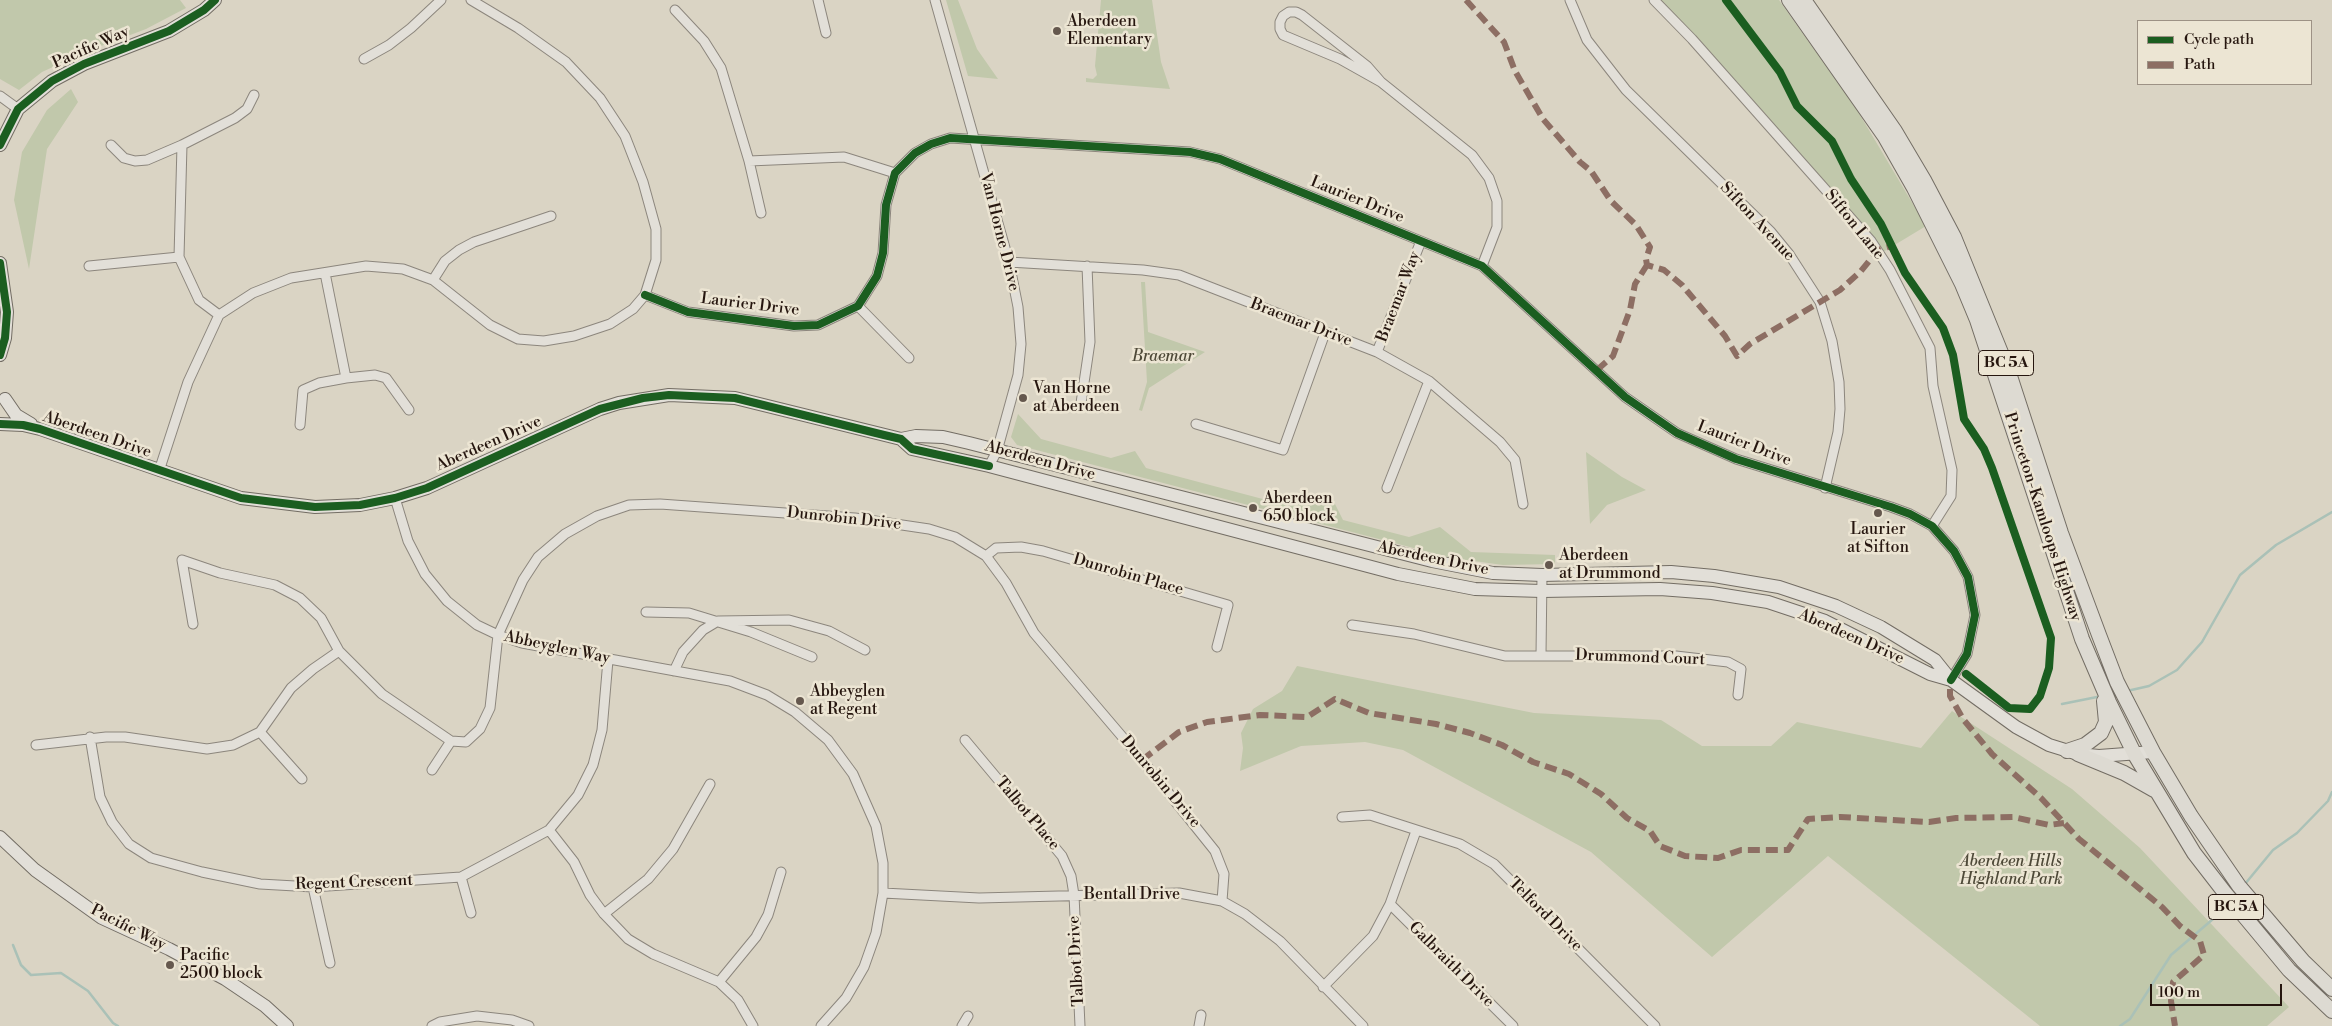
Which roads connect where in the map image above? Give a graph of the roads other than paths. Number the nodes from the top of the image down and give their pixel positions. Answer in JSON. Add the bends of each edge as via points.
{"nodes":[{"id":1,"x":215,"y":0,"type":"edge"},
{"id":2,"x":441,"y":0,"type":"edge"},
{"id":3,"x":471,"y":0,"type":"edge"},
{"id":4,"x":818,"y":0,"type":"edge"},
{"id":5,"x":935,"y":0,"type":"edge"},
{"id":6,"x":1570,"y":0,"type":"edge"},
{"id":7,"x":1654,"y":0,"type":"edge"},
{"id":8,"x":1789,"y":0,"type":"edge"},
{"id":9,"x":1804,"y":0,"type":"edge"},
{"id":10,"x":675,"y":10,"type":"dead end"},
{"id":11,"x":826,"y":33,"type":"dead end"},
{"id":12,"x":364,"y":59,"type":"dead end"},
{"id":13,"x":1381,"y":82,"type":"junction"},
{"id":14,"x":254,"y":95,"type":"dead end"},
{"id":15,"x":0,"y":96,"type":"edge"},
{"id":16,"x":18,"y":109,"type":"junction"},
{"id":17,"x":975,"y":138,"type":"junction"},
{"id":18,"x":0,"y":145,"type":"edge"},
{"id":19,"x":111,"y":145,"type":"dead end"},
{"id":20,"x":182,"y":146,"type":"junction"},
{"id":21,"x":749,"y":161,"type":"junction"},
{"id":22,"x":895,"y":173,"type":"junction"},
{"id":23,"x":761,"y":213,"type":"dead end"},
{"id":24,"x":552,"y":216,"type":"dead end"},
{"id":25,"x":1421,"y":241,"type":"junction"},
{"id":26,"x":178,"y":257,"type":"junction"},
{"id":27,"x":1009,"y":262,"type":"junction"},
{"id":28,"x":0,"y":263,"type":"edge"},
{"id":29,"x":89,"y":266,"type":"dead end"},
{"id":30,"x":1088,"y":266,"type":"junction"},
{"id":31,"x":1482,"y":266,"type":"junction"},
{"id":32,"x":325,"y":272,"type":"junction"},
{"id":33,"x":434,"y":280,"type":"junction"},
{"id":34,"x":645,"y":295,"type":"junction"},
{"id":35,"x":858,"y":306,"type":"junction"},
{"id":36,"x":219,"y":315,"type":"junction"},
{"id":37,"x":1325,"y":333,"type":"junction"},
{"id":38,"x":1377,"y":352,"type":"junction"},
{"id":39,"x":0,"y":355,"type":"edge"},
{"id":40,"x":909,"y":358,"type":"dead end"},
{"id":41,"x":346,"y":378,"type":"junction"},
{"id":42,"x":1429,"y":381,"type":"junction"},
{"id":43,"x":1,"y":393,"type":"edge"},
{"id":44,"x":1081,"y":403,"type":"dead end"},
{"id":45,"x":409,"y":410,"type":"dead end"},
{"id":46,"x":0,"y":422,"type":"edge"},
{"id":47,"x":1196,"y":424,"type":"dead end"},
{"id":48,"x":300,"y":425,"type":"dead end"},
{"id":49,"x":40,"y":429,"type":"junction"},
{"id":50,"x":901,"y":439,"type":"junction"},
{"id":51,"x":997,"y":451,"type":"junction"},
{"id":52,"x":989,"y":466,"type":"junction"},
{"id":53,"x":159,"y":471,"type":"junction"},
{"id":54,"x":1387,"y":488,"type":"dead end"},
{"id":55,"x":1826,"y":488,"type":"junction"},
{"id":56,"x":395,"y":498,"type":"junction"},
{"id":57,"x":1523,"y":504,"type":"dead end"},
{"id":58,"x":1932,"y":526,"type":"junction"},
{"id":59,"x":986,"y":556,"type":"junction"},
{"id":60,"x":1542,"y":575,"type":"junction"},
{"id":61,"x":1542,"y":591,"type":"junction"},
{"id":62,"x":646,"y":612,"type":"dead end"},
{"id":63,"x":718,"y":621,"type":"junction"},
{"id":64,"x":193,"y":624,"type":"dead end"},
{"id":65,"x":1352,"y":625,"type":"dead end"},
{"id":66,"x":498,"y":635,"type":"junction"},
{"id":67,"x":1217,"y":647,"type":"dead end"},
{"id":68,"x":865,"y":650,"type":"dead end"},
{"id":69,"x":339,"y":651,"type":"junction"},
{"id":70,"x":1541,"y":655,"type":"junction"},
{"id":71,"x":812,"y":657,"type":"dead end"},
{"id":72,"x":608,"y":660,"type":"junction"},
{"id":73,"x":674,"y":671,"type":"junction"},
{"id":74,"x":1951,"y":680,"type":"junction"},
{"id":75,"x":2100,"y":683,"type":"junction"},
{"id":76,"x":1738,"y":695,"type":"dead end"},
{"id":77,"x":260,"y":732,"type":"junction"},
{"id":78,"x":90,"y":737,"type":"junction"},
{"id":79,"x":966,"y":740,"type":"dead end"},
{"id":80,"x":451,"y":741,"type":"junction"},
{"id":81,"x":36,"y":745,"type":"dead end"},
{"id":82,"x":2072,"y":752,"type":"junction"},
{"id":83,"x":2153,"y":752,"type":"junction"},
{"id":84,"x":2136,"y":755,"type":"junction"},
{"id":85,"x":432,"y":770,"type":"dead end"},
{"id":86,"x":302,"y":779,"type":"dead end"},
{"id":87,"x":710,"y":784,"type":"dead end"},
{"id":88,"x":2156,"y":791,"type":"junction"},
{"id":89,"x":1342,"y":817,"type":"dead end"},
{"id":90,"x":549,"y":830,"type":"junction"},
{"id":91,"x":1416,"y":831,"type":"junction"},
{"id":92,"x":0,"y":837,"type":"edge"},
{"id":93,"x":781,"y":872,"type":"dead end"},
{"id":94,"x":461,"y":877,"type":"junction"},
{"id":95,"x":313,"y":887,"type":"junction"},
{"id":96,"x":883,"y":893,"type":"junction"},
{"id":97,"x":1074,"y":895,"type":"junction"},
{"id":98,"x":1222,"y":901,"type":"junction"},
{"id":99,"x":1390,"y":904,"type":"junction"},
{"id":100,"x":471,"y":913,"type":"dead end"},
{"id":101,"x":604,"y":914,"type":"junction"},
{"id":102,"x":330,"y":963,"type":"dead end"},
{"id":103,"x":719,"y":982,"type":"junction"},
{"id":104,"x":1323,"y":986,"type":"junction"},
{"id":105,"x":2332,"y":989,"type":"edge"},
{"id":106,"x":2332,"y":1011,"type":"edge"},
{"id":107,"x":1201,"y":1015,"type":"dead end"},
{"id":108,"x":968,"y":1016,"type":"dead end"},
{"id":109,"x":287,"y":1026,"type":"edge"},
{"id":110,"x":432,"y":1026,"type":"edge"},
{"id":111,"x":529,"y":1026,"type":"edge"},
{"id":112,"x":753,"y":1026,"type":"edge"},
{"id":113,"x":821,"y":1026,"type":"edge"},
{"id":114,"x":962,"y":1026,"type":"edge"},
{"id":115,"x":1080,"y":1026,"type":"edge"},
{"id":116,"x":1199,"y":1026,"type":"edge"},
{"id":117,"x":1363,"y":1026,"type":"edge"},
{"id":118,"x":1513,"y":1026,"type":"edge"},
{"id":119,"x":1655,"y":1026,"type":"edge"}],
"edges":[{"from":1,"to":16,"type":"main road","name":"Pacific Way","via":[[169,31],[84,64],[52,81]]},
{"from":2,"to":12,"type":"street","via":[[389,45]]},
{"from":3,"to":34,"type":"street","via":[[566,62],[600,98],[625,136],[643,182],[656,229],[656,260]]},
{"from":4,"to":11,"type":"street"},
{"from":5,"to":17,"type":"street","name":"Van Horne Drive"},
{"from":6,"to":55,"type":"street","name":"Sifton Avenue","via":[[1587,40],[1626,90],[1771,232],[1790,254],[1820,302],[1832,341],[1839,382],[1838,432]]},
{"from":7,"to":58,"type":"street","name":"Sifton Lane","via":[[1871,241],[1890,270],[1930,348],[1934,386],[1952,470],[1951,496]]},
{"from":8,"to":75,"type":"main road","name":"Princeton-Kamloops Highway","number":"BC 5A","via":[[1884,137],[1914,188],[1962,284],[1977,320],[2079,630]]},
{"from":9,"to":83,"type":"main road","name":"Princeton-Kamloops Highway","number":"BC 5A","via":[[1895,131],[1954,237],[2008,370],[2098,635]]},
{"from":10,"to":21,"type":"street","via":[[704,41],[721,68]]},
{"from":13,"to":13,"type":"street","via":[[1367,66],[1302,15],[1289,12],[1283,16],[1280,22],[1283,35],[1340,58]]},
{"from":13,"to":31,"type":"street","via":[[1472,155],[1489,178],[1497,201],[1497,226]]},
{"from":14,"to":20,"type":"street","via":[[247,109],[235,118]]},
{"from":15,"to":16,"type":"street"},
{"from":16,"to":18,"type":"main road","name":"Pacific Way"},
{"from":17,"to":22,"type":"street","name":"Laurier Drive","via":[[950,138],[931,144],[915,153]]},
{"from":17,"to":25,"type":"street","name":"Laurier Drive","via":[[1190,152],[1220,159]]},
{"from":17,"to":27,"type":"street","name":"Van Horne Drive"},
{"from":19,"to":20,"type":"street","via":[[124,158],[135,161],[147,160]]},
{"from":20,"to":26,"type":"street"},
{"from":21,"to":22,"type":"street","via":[[844,157]]},
{"from":21,"to":23,"type":"street"},
{"from":22,"to":35,"type":"street","name":"Laurier Drive","via":[[886,205],[883,253],[877,276]]},
{"from":24,"to":33,"type":"street","via":[[459,250],[445,262]]},
{"from":25,"to":31,"type":"street","name":"Laurier Drive"},
{"from":25,"to":38,"type":"street","name":"Braemar Way"},
{"from":26,"to":29,"type":"street"},
{"from":26,"to":36,"type":"street","via":[[199,300]]},
{"from":27,"to":30,"type":"street","name":"Braemar Drive"},
{"from":27,"to":51,"type":"street","name":"Van Horne Drive","via":[[1021,344],[1018,375]]},
{"from":28,"to":39,"type":"main road","via":[[7,312]]},
{"from":30,"to":37,"type":"street","name":"Braemar Drive","via":[[1179,275]]},
{"from":30,"to":44,"type":"street","via":[[1090,342]]},
{"from":31,"to":55,"type":"street","name":"Laurier Drive","via":[[1626,397],[1677,433],[1736,459]]},
{"from":32,"to":33,"type":"street","via":[[366,266],[403,270]]},
{"from":32,"to":36,"type":"street","via":[[292,278],[253,293]]},
{"from":32,"to":41,"type":"street"},
{"from":33,"to":34,"type":"street","via":[[490,326],[518,339],[544,341],[574,336],[610,324],[633,309]]},
{"from":34,"to":35,"type":"street","name":"Laurier Drive","via":[[688,312],[794,326],[818,325]]},
{"from":35,"to":40,"type":"street"},
{"from":36,"to":53,"type":"street","via":[[188,382]]},
{"from":37,"to":38,"type":"street","name":"Braemar Drive"},
{"from":37,"to":47,"type":"street","via":[[1283,450]]},
{"from":38,"to":42,"type":"street","name":"Braemar Drive"},
{"from":41,"to":45,"type":"street","via":[[374,375],[386,378]]},
{"from":41,"to":48,"type":"street","via":[[303,390]]},
{"from":42,"to":54,"type":"street"},
{"from":42,"to":57,"type":"street","name":"Braemar Drive","via":[[1500,442],[1515,460]]},
{"from":43,"to":46,"type":"main road","via":[[5,413]]},
{"from":43,"to":49,"type":"main road","name":"Aberdeen Drive","via":[[16,415]]},
{"from":46,"to":49,"type":"main road","name":"Aberdeen Drive"},
{"from":49,"to":53,"type":"main road","name":"Aberdeen Drive"},
{"from":50,"to":51,"type":"main road","name":"Aberdeen Drive","via":[[943,437]]},
{"from":50,"to":52,"type":"main road","name":"Aberdeen Drive","via":[[912,449]]},
{"from":50,"to":56,"type":"main road","name":"Aberdeen Drive","via":[[735,398],[669,395],[600,409],[427,488]]},
{"from":51,"to":52,"type":"street","name":"Van Horne Drive"},
{"from":51,"to":60,"type":"main road","name":"Aberdeen Drive","via":[[1432,562],[1493,573]]},
{"from":52,"to":61,"type":"main road","name":"Aberdeen Drive","via":[[1398,574],[1475,589]]},
{"from":53,"to":56,"type":"main road","name":"Aberdeen Drive","via":[[241,498],[306,506],[360,504]]},
{"from":55,"to":58,"type":"street","name":"Laurier Drive","via":[[1910,514]]},
{"from":56,"to":66,"type":"street","name":"Abbeyglen Way","via":[[408,541],[425,574],[447,601],[477,625]]},
{"from":58,"to":74,"type":"street","name":"Laurier Drive","via":[[1954,551],[1968,577],[1975,614],[1967,654]]},
{"from":59,"to":66,"type":"street","name":"Dunrobin Drive","via":[[955,537],[920,527],[710,506],[630,505],[597,516],[564,534],[538,557],[523,580]]},
{"from":59,"to":67,"type":"street","name":"Dunrobin Place","via":[[996,548],[1043,550],[1228,605]]},
{"from":59,"to":98,"type":"street","name":"Dunrobin Drive","via":[[1006,582],[1034,633],[1216,851],[1224,874]]},
{"from":60,"to":61,"type":"street"},
{"from":60,"to":74,"type":"main road","name":"Aberdeen Drive","via":[[1671,572],[1780,587],[1836,606],[1880,627],[1935,660]]},
{"from":61,"to":70,"type":"street"},
{"from":61,"to":74,"type":"main road","name":"Aberdeen Drive","via":[[1660,590],[1712,593],[1768,602],[1825,621],[1930,674]]},
{"from":62,"to":63,"type":"street","via":[[688,613]]},
{"from":63,"to":68,"type":"street","via":[[788,620],[829,632]]},
{"from":63,"to":71,"type":"street"},
{"from":63,"to":73,"type":"street","via":[[703,630],[683,652]]},
{"from":64,"to":69,"type":"street","via":[[182,560],[220,573],[275,585],[300,598],[322,618]]},
{"from":65,"to":70,"type":"street","name":"Drummond Court","via":[[1414,634],[1505,656]]},
{"from":66,"to":72,"type":"street","name":"Abbeyglen Way"},
{"from":66,"to":80,"type":"street","name":"Dunrobin Drive","via":[[490,708],[480,729],[466,742]]},
{"from":69,"to":77,"type":"street","via":[[291,688]]},
{"from":69,"to":80,"type":"street","via":[[382,694]]},
{"from":70,"to":76,"type":"street","name":"Drummond Court","via":[[1676,656],[1728,662],[1741,670]]},
{"from":72,"to":73,"type":"street","name":"Abbeyglen Way"},
{"from":72,"to":90,"type":"street","name":"Regent Crescent","via":[[602,730],[593,765],[578,795]]},
{"from":73,"to":96,"type":"street","name":"Abbeyglen Way","via":[[730,681],[766,695],[795,712],[828,740],[853,774],[876,826],[883,863]]},
{"from":74,"to":82,"type":"main road","name":"Aberdeen Drive","via":[[2016,727],[2042,742]]},
{"from":75,"to":82,"type":"main road","via":[[2106,722],[2101,733]]},
{"from":75,"to":84,"type":"main road","name":"Princeton-Kamloops Highway","number":"BC 5A"},
{"from":77,"to":78,"type":"street","via":[[233,744],[207,749],[125,737]]},
{"from":77,"to":86,"type":"street"},
{"from":78,"to":81,"type":"street"},
{"from":78,"to":95,"type":"street","name":"Regent Crescent","via":[[100,797],[112,822],[130,844],[151,858],[202,872],[260,884]]},
{"from":79,"to":97,"type":"street","name":"Talbot Place","via":[[1062,856],[1071,876]]},
{"from":80,"to":85,"type":"street"},
{"from":82,"to":84,"type":"main road","name":"Aberdeen Drive","via":[[2099,756]]},
{"from":82,"to":88,"type":"main road","via":[[2124,773]]},
{"from":83,"to":84,"type":"main road","name":"Aberdeen Drive"},
{"from":83,"to":105,"type":"main road","name":"Princeton-Kamloops Highway","number":"BC 5A","via":[[2207,842],[2239,886],[2304,962]]},
{"from":84,"to":88,"type":"main road","name":"Princeton-Kamloops Highway","number":"BC 5A"},
{"from":87,"to":101,"type":"street","via":[[673,849],[648,879]]},
{"from":88,"to":106,"type":"main road","name":"Princeton-Kamloops Highway","number":"BC 5A","via":[[2194,854],[2225,893],[2289,970]]},
{"from":89,"to":91,"type":"street","name":"Telford Drive","via":[[1370,814]]},
{"from":90,"to":94,"type":"street","name":"Regent Crescent"},
{"from":90,"to":101,"type":"street","via":[[574,862],[590,895]]},
{"from":91,"to":99,"type":"street"},
{"from":91,"to":119,"type":"street","name":"Telford Drive","via":[[1460,844],[1494,864]]},
{"from":92,"to":109,"type":"main road","name":"Pacific Way","via":[[35,870],[102,918],[224,979],[265,1006]]},
{"from":93,"to":103,"type":"street","via":[[768,916],[756,937]]},
{"from":94,"to":95,"type":"street","name":"Regent Crescent"},
{"from":94,"to":100,"type":"street"},
{"from":95,"to":102,"type":"street"},
{"from":96,"to":97,"type":"street","name":"Bentall Drive","via":[[979,898]]},
{"from":96,"to":113,"type":"street","name":"Abbeyglen Way","via":[[876,933],[864,967],[846,998]]},
{"from":97,"to":98,"type":"street","name":"Bentall Drive","via":[[1179,893]]},
{"from":97,"to":115,"type":"street","name":"Talbot Drive"},
{"from":98,"to":104,"type":"street","name":"Bentall Drive","via":[[1280,941]]},
{"from":99,"to":104,"type":"street","via":[[1373,936]]},
{"from":99,"to":118,"type":"street","name":"Galbraith Drive"},
{"from":101,"to":103,"type":"street","via":[[628,939],[653,954]]},
{"from":103,"to":112,"type":"street","via":[[738,1000]]},
{"from":104,"to":117,"type":"street","name":"Bentall Drive"},
{"from":107,"to":116,"type":"street"},
{"from":108,"to":114,"type":"street"},
{"from":110,"to":111,"type":"street","via":[[477,1016],[512,1020]]}]}
